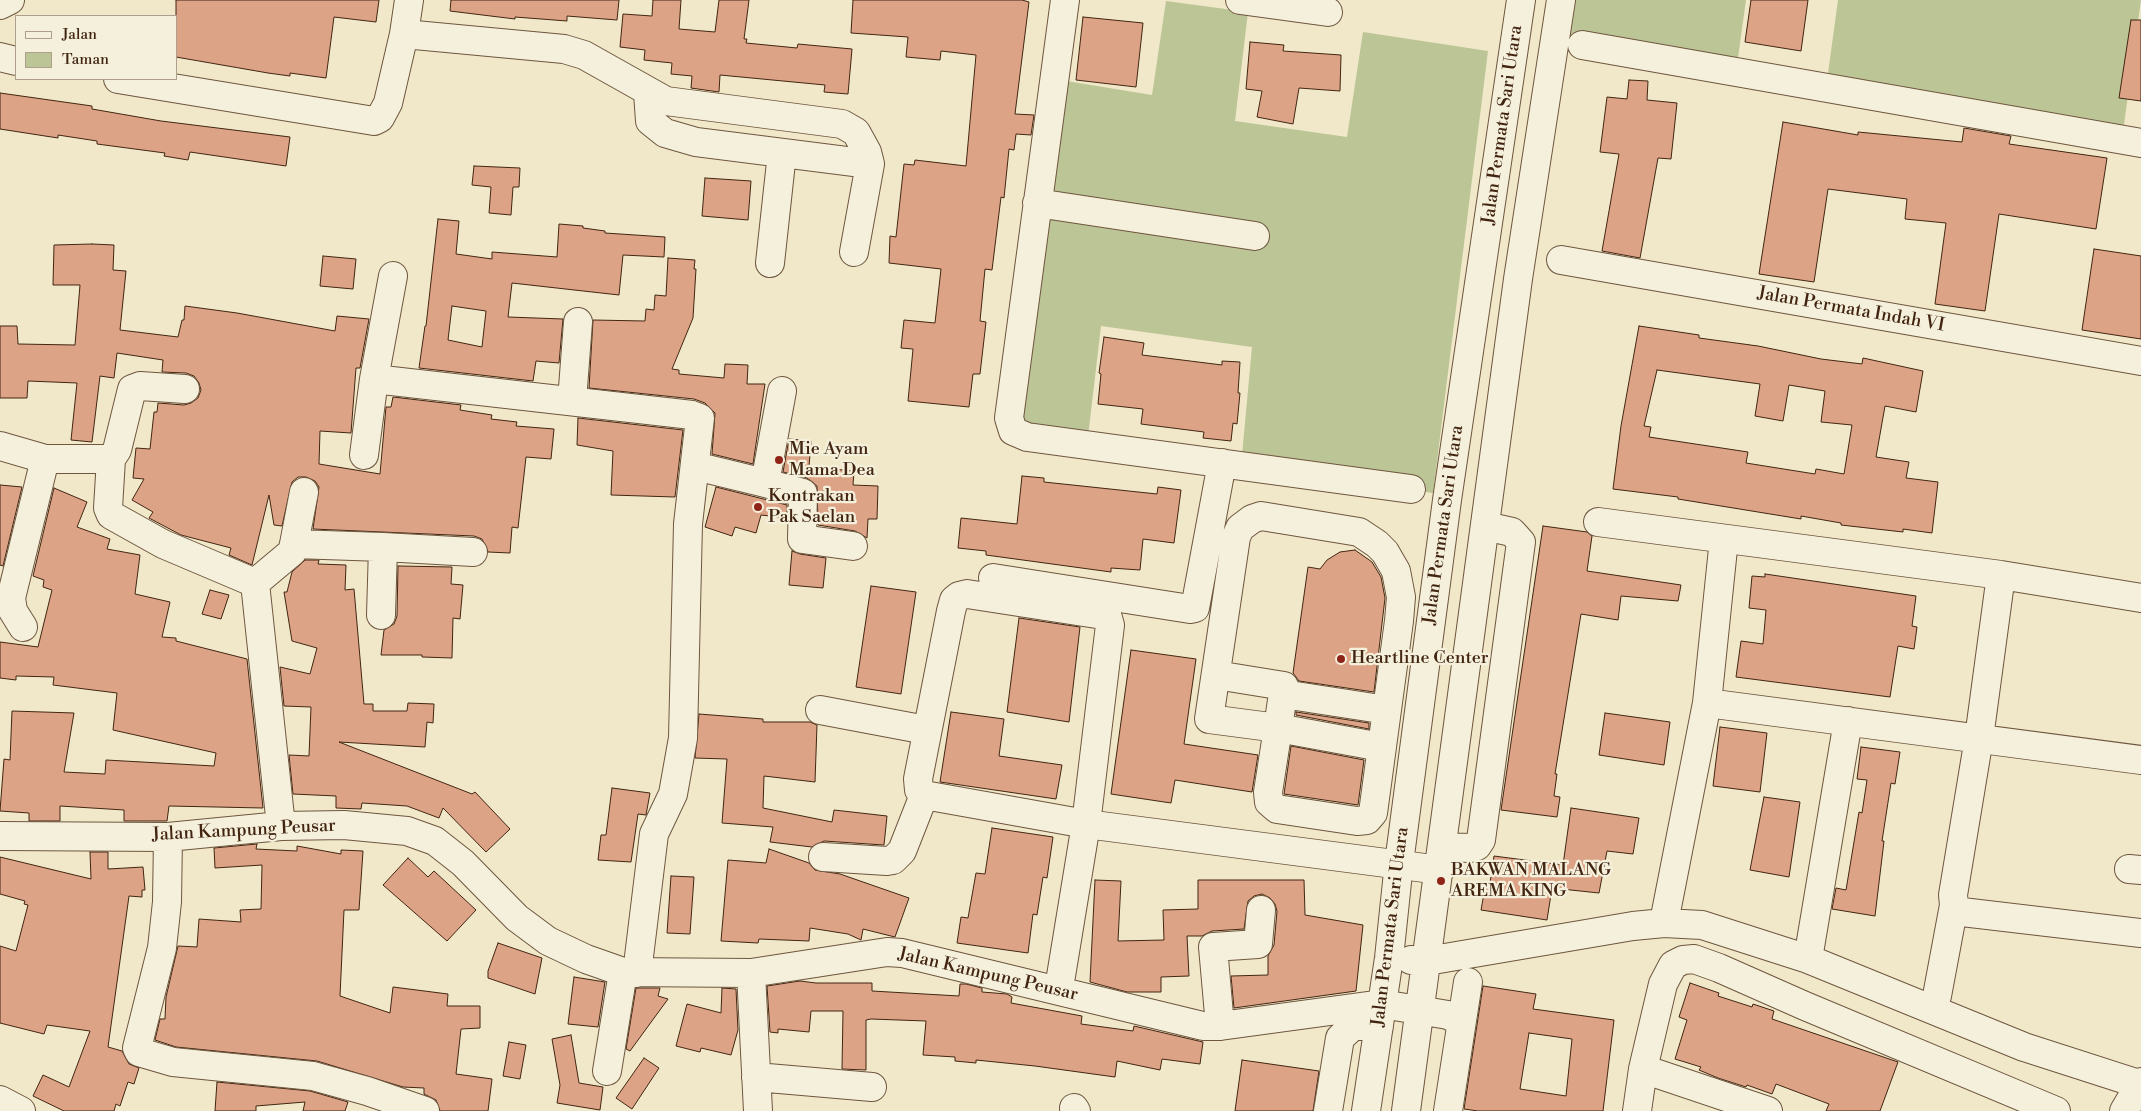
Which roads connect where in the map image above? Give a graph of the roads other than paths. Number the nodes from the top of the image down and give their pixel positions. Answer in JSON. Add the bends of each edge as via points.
{"nodes":[{"id":1,"x":10,"y":0,"type":"edge"},
{"id":2,"x":409,"y":0,"type":"edge"},
{"id":3,"x":1065,"y":0,"type":"edge"},
{"id":4,"x":1240,"y":0,"type":"edge"},
{"id":5,"x":1521,"y":0,"type":"edge"},
{"id":6,"x":1561,"y":0,"type":"edge"},
{"id":7,"x":0,"y":5,"type":"edge"},
{"id":8,"x":1328,"y":12,"type":"dead end"},
{"id":9,"x":404,"y":34,"type":"junction"},
{"id":10,"x":1582,"y":45,"type":"dead end"},
{"id":11,"x":0,"y":56,"type":"edge"},
{"id":12,"x":15,"y":61,"type":"edge"},
{"id":13,"x":124,"y":80,"type":"edge"},
{"id":14,"x":648,"y":92,"type":"junction"},
{"id":15,"x":2141,"y":142,"type":"edge"},
{"id":16,"x":782,"y":152,"type":"junction"},
{"id":17,"x":870,"y":164,"type":"junction"},
{"id":18,"x":1037,"y":203,"type":"junction"},
{"id":19,"x":1255,"y":236,"type":"dead end"},
{"id":20,"x":854,"y":252,"type":"dead end"},
{"id":21,"x":1561,"y":260,"type":"dead end"},
{"id":22,"x":770,"y":263,"type":"dead end"},
{"id":23,"x":393,"y":276,"type":"dead end"},
{"id":24,"x":578,"y":322,"type":"dead end"},
{"id":25,"x":2141,"y":361,"type":"edge"},
{"id":26,"x":374,"y":379,"type":"junction"},
{"id":27,"x":185,"y":390,"type":"dead end"},
{"id":28,"x":782,"y":391,"type":"dead end"},
{"id":29,"x":572,"y":401,"type":"junction"},
{"id":30,"x":0,"y":446,"type":"edge"},
{"id":31,"x":364,"y":455,"type":"dead end"},
{"id":32,"x":111,"y":458,"type":"junction"},
{"id":33,"x":44,"y":459,"type":"junction"},
{"id":34,"x":1222,"y":463,"type":"junction"},
{"id":35,"x":695,"y":466,"type":"junction"},
{"id":36,"x":765,"y":483,"type":"junction"},
{"id":37,"x":1411,"y":489,"type":"dead end"},
{"id":38,"x":304,"y":492,"type":"dead end"},
{"id":39,"x":1447,"y":500,"type":"junction"},
{"id":40,"x":1486,"y":516,"type":"junction"},
{"id":41,"x":1598,"y":522,"type":"dead end"},
{"id":42,"x":1724,"y":539,"type":"junction"},
{"id":43,"x":294,"y":544,"type":"junction"},
{"id":44,"x":853,"y":546,"type":"dead end"},
{"id":45,"x":383,"y":547,"type":"junction"},
{"id":46,"x":473,"y":552,"type":"dead end"},
{"id":47,"x":2001,"y":575,"type":"junction"},
{"id":48,"x":992,"y":578,"type":"dead end"},
{"id":49,"x":255,"y":583,"type":"junction"},
{"id":50,"x":2141,"y":598,"type":"edge"},
{"id":51,"x":381,"y":615,"type":"dead end"},
{"id":52,"x":23,"y":628,"type":"dead end"},
{"id":53,"x":1393,"y":664,"type":"junction"},
{"id":54,"x":1423,"y":668,"type":"junction"},
{"id":55,"x":1216,"y":676,"type":"junction"},
{"id":56,"x":1283,"y":694,"type":"junction"},
{"id":57,"x":1707,"y":703,"type":"junction"},
{"id":58,"x":820,"y":710,"type":"dead end"},
{"id":59,"x":1387,"y":710,"type":"junction"},
{"id":60,"x":1848,"y":721,"type":"junction"},
{"id":61,"x":1278,"y":728,"type":"junction"},
{"id":62,"x":926,"y":730,"type":"junction"},
{"id":63,"x":1979,"y":738,"type":"junction"},
{"id":64,"x":1382,"y":747,"type":"junction"},
{"id":65,"x":2141,"y":760,"type":"edge"},
{"id":66,"x":924,"y":795,"type":"junction"},
{"id":67,"x":1086,"y":824,"type":"junction"},
{"id":68,"x":281,"y":826,"type":"junction"},
{"id":69,"x":0,"y":836,"type":"edge"},
{"id":70,"x":168,"y":837,"type":"junction"},
{"id":71,"x":823,"y":857,"type":"dead end"},
{"id":72,"x":1441,"y":859,"type":"junction"},
{"id":73,"x":1399,"y":863,"type":"junction"},
{"id":74,"x":1954,"y":905,"type":"junction"},
{"id":75,"x":1261,"y":910,"type":"dead end"},
{"id":76,"x":1666,"y":912,"type":"dead end"},
{"id":77,"x":2141,"y":933,"type":"edge"},
{"id":78,"x":1810,"y":947,"type":"dead end"},
{"id":79,"x":1389,"y":958,"type":"junction"},
{"id":80,"x":1427,"y":961,"type":"junction"},
{"id":81,"x":630,"y":972,"type":"junction"},
{"id":82,"x":751,"y":973,"type":"junction"},
{"id":83,"x":1061,"y":976,"type":"dead end"},
{"id":84,"x":1468,"y":982,"type":"dead end"},
{"id":85,"x":1937,"y":996,"type":"dead end"},
{"id":86,"x":1420,"y":1010,"type":"junction"},
{"id":87,"x":1381,"y":1015,"type":"junction"},
{"id":88,"x":1220,"y":1026,"type":"junction"},
{"id":89,"x":1460,"y":1026,"type":"junction"},
{"id":90,"x":1643,"y":1069,"type":"junction"},
{"id":91,"x":607,"y":1071,"type":"dead end"},
{"id":92,"x":756,"y":1077,"type":"junction"},
{"id":93,"x":2140,"y":1083,"type":"edge"},
{"id":94,"x":872,"y":1087,"type":"dead end"},
{"id":95,"x":0,"y":1100,"type":"edge"},
{"id":96,"x":20,"y":1111,"type":"edge"},
{"id":97,"x":425,"y":1111,"type":"edge"},
{"id":98,"x":758,"y":1111,"type":"edge"},
{"id":99,"x":1328,"y":1111,"type":"edge"},
{"id":100,"x":1366,"y":1111,"type":"edge"},
{"id":101,"x":1406,"y":1111,"type":"edge"},
{"id":102,"x":1448,"y":1111,"type":"edge"},
{"id":103,"x":1637,"y":1111,"type":"edge"},
{"id":104,"x":1768,"y":1111,"type":"edge"},
{"id":105,"x":2056,"y":1111,"type":"edge"},
{"id":106,"x":2124,"y":1111,"type":"edge"}],
"edges":[{"from":1,"to":7,"type":"street"},
{"from":2,"to":9,"type":"street"},
{"from":3,"to":18,"type":"street"},
{"from":4,"to":8,"type":"street"},
{"from":5,"to":39,"type":"street","name":"Jalan Permata Sari Utara"},
{"from":6,"to":40,"type":"street","name":"Jalan Permata Sari Utara","via":[[1518,278]]},
{"from":9,"to":13,"type":"street","via":[[386,108],[374,121]]},
{"from":9,"to":14,"type":"street","via":[[564,49],[584,55]]},
{"from":10,"to":15,"type":"street"},
{"from":11,"to":12,"type":"street"},
{"from":14,"to":16,"type":"street","via":[[650,121],[665,133],[696,142]]},
{"from":14,"to":17,"type":"street","via":[[666,101],[686,105],[842,124],[856,132]]},
{"from":16,"to":17,"type":"street"},
{"from":16,"to":22,"type":"street"},
{"from":17,"to":20,"type":"street"},
{"from":18,"to":19,"type":"street"},
{"from":18,"to":34,"type":"street","via":[[1008,418],[1013,431],[1027,437]]},
{"from":21,"to":25,"type":"street","name":"Jalan Permata Indah VI"},
{"from":23,"to":26,"type":"street"},
{"from":24,"to":29,"type":"street"},
{"from":26,"to":29,"type":"street"},
{"from":26,"to":31,"type":"street"},
{"from":27,"to":32,"type":"street","via":[[132,388],[117,450]]},
{"from":28,"to":36,"type":"street"},
{"from":29,"to":35,"type":"street","via":[[700,418]]},
{"from":30,"to":33,"type":"street"},
{"from":32,"to":33,"type":"street"},
{"from":32,"to":49,"type":"street","via":[[109,514],[163,544]]},
{"from":33,"to":52,"type":"street","via":[[12,598],[13,611]]},
{"from":34,"to":37,"type":"street"},
{"from":34,"to":48,"type":"street","via":[[1196,608],[1190,610]]},
{"from":35,"to":36,"type":"street"},
{"from":35,"to":81,"type":"street","via":[[688,524],[683,738],[673,794],[654,834]]},
{"from":36,"to":44,"type":"street","via":[[803,493],[802,539]]},
{"from":38,"to":43,"type":"street"},
{"from":39,"to":40,"type":"street"},
{"from":39,"to":54,"type":"street","name":"Jalan Permata Sari Utara"},
{"from":40,"to":72,"type":"street","name":"Jalan Permata Sari Utara"},
{"from":40,"to":72,"type":"street","via":[[1517,536],[1521,542],[1519,561],[1481,840],[1470,848]]},
{"from":41,"to":42,"type":"street"},
{"from":42,"to":47,"type":"street"},
{"from":42,"to":57,"type":"street"},
{"from":43,"to":45,"type":"street"},
{"from":43,"to":49,"type":"street","via":[[292,552]]},
{"from":45,"to":46,"type":"street"},
{"from":45,"to":51,"type":"street"},
{"from":47,"to":50,"type":"street"},
{"from":47,"to":63,"type":"street"},
{"from":49,"to":68,"type":"street"},
{"from":53,"to":54,"type":"street"},
{"from":53,"to":55,"type":"street","via":[[1401,589],[1396,571],[1385,552],[1359,532],[1261,516],[1243,525],[1236,537]]},
{"from":53,"to":59,"type":"street"},
{"from":54,"to":73,"type":"street","name":"Jalan Permata Sari Utara"},
{"from":55,"to":56,"type":"street","via":[[1284,686]]},
{"from":55,"to":61,"type":"street","via":[[1209,719]]},
{"from":56,"to":59,"type":"street"},
{"from":56,"to":61,"type":"street"},
{"from":57,"to":60,"type":"street"},
{"from":57,"to":76,"type":"street"},
{"from":58,"to":62,"type":"street"},
{"from":59,"to":64,"type":"street"},
{"from":60,"to":63,"type":"street"},
{"from":60,"to":78,"type":"street"},
{"from":61,"to":64,"type":"street"},
{"from":61,"to":64,"type":"street","via":[[1268,792],[1269,802],[1276,809],[1367,820],[1372,813]]},
{"from":62,"to":66,"type":"street","via":[[918,779],[919,790]]},
{"from":62,"to":67,"type":"street","via":[[951,611],[954,600],[959,596],[967,594],[1108,618],[1110,625]]},
{"from":63,"to":65,"type":"street"},
{"from":63,"to":74,"type":"street"},
{"from":66,"to":67,"type":"street"},
{"from":66,"to":71,"type":"street","via":[[902,851],[893,860]]},
{"from":67,"to":73,"type":"street"},
{"from":67,"to":83,"type":"street"},
{"from":68,"to":70,"type":"street","name":"Jalan Kampung Peusar"},
{"from":68,"to":81,"type":"street","name":"Jalan Kampung Peusar","via":[[353,826],[407,831],[435,841],[517,918],[548,941],[586,959]]},
{"from":69,"to":70,"type":"street","name":"Jalan Kampung Peusar"},
{"from":70,"to":97,"type":"street","via":[[167,902],[162,948],[137,1048],[139,1052],[174,1062],[313,1076],[367,1090]]},
{"from":72,"to":73,"type":"street"},
{"from":72,"to":80,"type":"street","name":"Jalan Permata Sari Utara"},
{"from":73,"to":79,"type":"street","name":"Jalan Permata Sari Utara"},
{"from":74,"to":77,"type":"street","via":[[1962,912]]},
{"from":74,"to":85,"type":"street"},
{"from":75,"to":88,"type":"street","via":[[1258,944],[1213,947]]},
{"from":79,"to":80,"type":"street"},
{"from":79,"to":87,"type":"street","name":"Jalan Permata Sari Utara"},
{"from":80,"to":86,"type":"street","name":"Jalan Permata Sari Utara"},
{"from":80,"to":93,"type":"street","via":[[1632,926],[1702,924],[1808,960],[2024,1047]]},
{"from":81,"to":82,"type":"street","name":"Jalan Kampung Peusar"},
{"from":81,"to":91,"type":"street"},
{"from":82,"to":88,"type":"street","name":"Jalan Kampung Peusar","via":[[887,952],[902,953],[1188,1024]]},
{"from":82,"to":92,"type":"street"},
{"from":84,"to":89,"type":"street"},
{"from":86,"to":87,"type":"street","name":"Jalan Kampung Peusar"},
{"from":86,"to":89,"type":"street","name":"Jalan Kampung Peusar","via":[[1448,1015]]},
{"from":86,"to":101,"type":"street","name":"Jalan Permata Sari Utara"},
{"from":87,"to":88,"type":"street","name":"Jalan Kampung Peusar"},
{"from":87,"to":99,"type":"street","via":[[1353,1026],[1340,1038]]},
{"from":87,"to":100,"type":"street","name":"Jalan Permata Sari Utara"},
{"from":89,"to":102,"type":"street"},
{"from":90,"to":103,"type":"street"},
{"from":90,"to":104,"type":"street"},
{"from":90,"to":105,"type":"street","via":[[1663,984],[1673,965],[1694,959]]},
{"from":92,"to":94,"type":"street"},
{"from":92,"to":98,"type":"street"},
{"from":93,"to":106,"type":"street"},
{"from":95,"to":96,"type":"street"}]}
